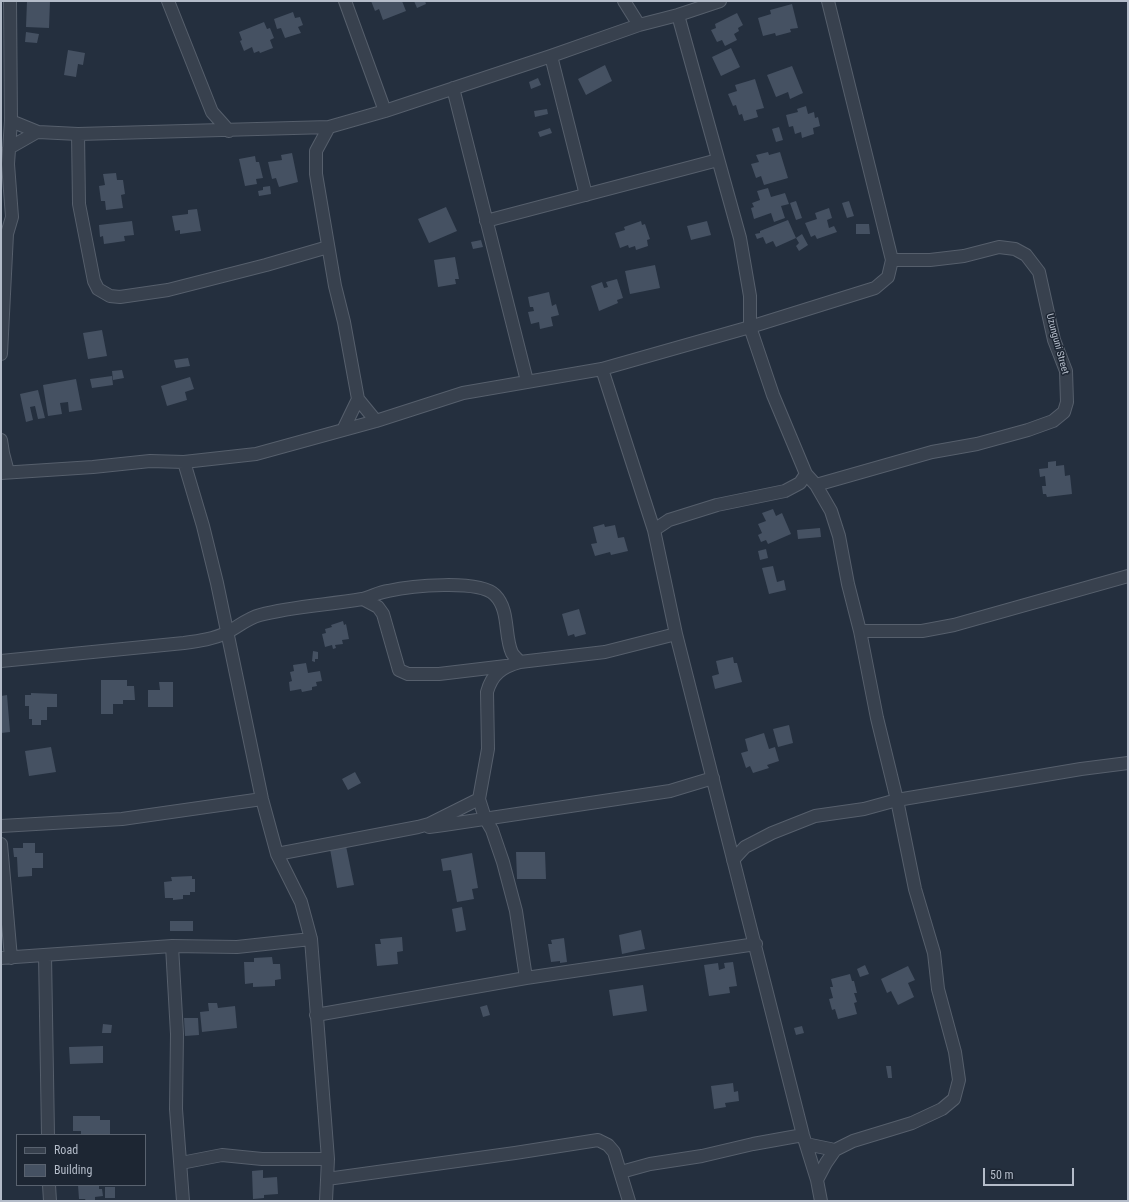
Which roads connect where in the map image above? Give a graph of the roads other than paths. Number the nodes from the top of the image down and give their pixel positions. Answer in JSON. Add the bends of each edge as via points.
{"nodes":[{"id":1,"x":10,"y":1,"type":"edge"},
{"id":2,"x":168,"y":1,"type":"edge"},
{"id":3,"x":345,"y":1,"type":"edge"},
{"id":4,"x":624,"y":1,"type":"edge"},
{"id":5,"x":720,"y":1,"type":"edge"},
{"id":6,"x":828,"y":1,"type":"edge"},
{"id":7,"x":678,"y":15,"type":"junction"},
{"id":8,"x":638,"y":25,"type":"junction"},
{"id":9,"x":551,"y":56,"type":"junction"},
{"id":10,"x":453,"y":88,"type":"junction"},
{"id":11,"x":385,"y":111,"type":"junction"},
{"id":12,"x":212,"y":112,"type":"junction"},
{"id":13,"x":11,"y":121,"type":"junction"},
{"id":14,"x":329,"y":127,"type":"junction"},
{"id":15,"x":199,"y":131,"type":"junction"},
{"id":16,"x":229,"y":131,"type":"junction"},
{"id":17,"x":37,"y":132,"type":"junction"},
{"id":18,"x":78,"y":134,"type":"junction"},
{"id":19,"x":9,"y":148,"type":"junction"},
{"id":20,"x":718,"y":160,"type":"junction"},
{"id":21,"x":5,"y":168,"type":"edge"},
{"id":22,"x":586,"y":195,"type":"junction"},
{"id":23,"x":486,"y":221,"type":"junction"},
{"id":24,"x":4,"y":234,"type":"edge"},
{"id":25,"x":328,"y":247,"type":"junction"},
{"id":26,"x":892,"y":260,"type":"junction"},
{"id":27,"x":750,"y":327,"type":"junction"},
{"id":28,"x":1,"y":354,"type":"edge"},
{"id":29,"x":602,"y":368,"type":"junction"},
{"id":30,"x":527,"y":381,"type":"junction"},
{"id":31,"x":358,"y":399,"type":"junction"},
{"id":32,"x":376,"y":421,"type":"junction"},
{"id":33,"x":344,"y":430,"type":"junction"},
{"id":34,"x":1,"y":440,"type":"edge"},
{"id":35,"x":184,"y":462,"type":"junction"},
{"id":36,"x":5,"y":473,"type":"edge"},
{"id":37,"x":806,"y":474,"type":"junction"},
{"id":38,"x":816,"y":485,"type":"junction"},
{"id":39,"x":654,"y":530,"type":"junction"},
{"id":40,"x":1128,"y":576,"type":"edge"},
{"id":41,"x":363,"y":599,"type":"junction"},
{"id":42,"x":860,"y":631,"type":"junction"},
{"id":43,"x":228,"y":632,"type":"junction"},
{"id":44,"x":676,"y":634,"type":"junction"},
{"id":45,"x":1,"y":661,"type":"edge"},
{"id":46,"x":520,"y":662,"type":"junction"},
{"id":47,"x":506,"y":666,"type":"junction"},
{"id":48,"x":1128,"y":763,"type":"edge"},
{"id":49,"x":713,"y":778,"type":"junction"},
{"id":50,"x":262,"y":799,"type":"junction"},
{"id":51,"x":479,"y":799,"type":"junction"},
{"id":52,"x":897,"y":800,"type":"junction"},
{"id":53,"x":485,"y":818,"type":"junction"},
{"id":54,"x":1,"y":826,"type":"edge"},
{"id":55,"x":418,"y":827,"type":"junction"},
{"id":56,"x":1,"y":844,"type":"edge"},
{"id":57,"x":276,"y":854,"type":"junction"},
{"id":58,"x":733,"y":860,"type":"junction"},
{"id":59,"x":311,"y":939,"type":"junction"},
{"id":60,"x":756,"y":944,"type":"junction"},
{"id":61,"x":172,"y":946,"type":"junction"},
{"id":62,"x":45,"y":955,"type":"junction"},
{"id":63,"x":6,"y":958,"type":"edge"},
{"id":64,"x":526,"y":978,"type":"junction"},
{"id":65,"x":316,"y":1015,"type":"junction"},
{"id":66,"x":48,"y":1134,"type":"edge"},
{"id":67,"x":805,"y":1140,"type":"junction"},
{"id":68,"x":836,"y":1150,"type":"junction"},
{"id":69,"x":328,"y":1159,"type":"junction"},
{"id":70,"x":181,"y":1163,"type":"junction"},
{"id":71,"x":621,"y":1172,"type":"junction"},
{"id":72,"x":327,"y":1179,"type":"junction"},
{"id":73,"x":817,"y":1180,"type":"junction"},
{"id":74,"x":49,"y":1186,"type":"edge"},
{"id":75,"x":50,"y":1201,"type":"edge"},
{"id":76,"x":183,"y":1201,"type":"edge"},
{"id":77,"x":326,"y":1201,"type":"edge"},
{"id":78,"x":629,"y":1201,"type":"edge"},
{"id":79,"x":821,"y":1201,"type":"edge"}],
"edges":[{"from":1,"to":13,"type":"street"},
{"from":2,"to":12,"type":"street"},
{"from":3,"to":11,"type":"street"},
{"from":4,"to":8,"type":"street"},
{"from":5,"to":7,"type":"street"},
{"from":6,"to":26,"type":"street"},
{"from":7,"to":8,"type":"street"},
{"from":7,"to":20,"type":"street"},
{"from":8,"to":9,"type":"street"},
{"from":9,"to":10,"type":"street"},
{"from":9,"to":22,"type":"street"},
{"from":10,"to":11,"type":"street"},
{"from":10,"to":23,"type":"street"},
{"from":11,"to":14,"type":"street"},
{"from":12,"to":15,"type":"street"},
{"from":12,"to":16,"type":"street"},
{"from":13,"to":17,"type":"street"},
{"from":13,"to":19,"type":"street"},
{"from":14,"to":16,"type":"street"},
{"from":14,"to":25,"type":"street","via":[[316,151],[316,174]]},
{"from":15,"to":16,"type":"street"},
{"from":15,"to":18,"type":"street"},
{"from":17,"to":18,"type":"street"},
{"from":17,"to":19,"type":"street"},
{"from":18,"to":25,"type":"street","via":[[78,204],[94,281],[98,289],[110,296],[120,298],[168,290]]},
{"from":19,"to":21,"type":"street"},
{"from":20,"to":22,"type":"street"},
{"from":20,"to":27,"type":"street","via":[[740,238],[750,296]]},
{"from":21,"to":24,"type":"street","via":[[12,216]]},
{"from":22,"to":23,"type":"street"},
{"from":23,"to":30,"type":"street"},
{"from":24,"to":28,"type":"street"},
{"from":25,"to":31,"type":"street"},
{"from":26,"to":27,"type":"street","via":[[888,277],[875,288]]},
{"from":26,"to":38,"type":"street","name":"Uzunguni Street","via":[[930,260],[964,256],[999,247],[1015,249],[1026,255],[1039,272],[1054,340],[1066,371],[1067,402],[1064,412],[1053,421],[1028,430],[977,444],[932,452]]},
{"from":27,"to":29,"type":"street"},
{"from":27,"to":37,"type":"street","via":[[773,395]]},
{"from":29,"to":30,"type":"street"},
{"from":29,"to":39,"type":"street"},
{"from":30,"to":32,"type":"street","via":[[463,393]]},
{"from":31,"to":32,"type":"street"},
{"from":31,"to":33,"type":"street"},
{"from":32,"to":33,"type":"street"},
{"from":33,"to":35,"type":"street","via":[[256,454]]},
{"from":34,"to":36,"type":"street"},
{"from":35,"to":36,"type":"street","via":[[150,461]]},
{"from":35,"to":43,"type":"street","via":[[203,526]]},
{"from":37,"to":38,"type":"street"},
{"from":37,"to":39,"type":"street","via":[[800,482],[785,491],[717,505],[669,520]]},
{"from":38,"to":42,"type":"street","via":[[831,511],[839,536]]},
{"from":39,"to":44,"type":"street"},
{"from":40,"to":42,"type":"street","via":[[954,625],[922,631]]},
{"from":41,"to":43,"type":"street","via":[[259,615]]},
{"from":41,"to":46,"type":"street","via":[[388,590],[438,586],[465,585],[488,590],[501,604],[512,652]]},
{"from":41,"to":47,"type":"street","via":[[378,607],[383,614],[399,670],[408,674],[438,674]]},
{"from":42,"to":52,"type":"street"},
{"from":43,"to":45,"type":"street","via":[[206,640],[184,643]]},
{"from":43,"to":50,"type":"street"},
{"from":44,"to":46,"type":"street","via":[[605,652]]},
{"from":44,"to":49,"type":"street"},
{"from":46,"to":47,"type":"street"},
{"from":47,"to":51,"type":"street","via":[[494,676],[487,692],[488,750]]},
{"from":48,"to":52,"type":"street"},
{"from":49,"to":53,"type":"street","via":[[670,791]]},
{"from":49,"to":58,"type":"street"},
{"from":50,"to":54,"type":"street","via":[[122,820]]},
{"from":50,"to":57,"type":"street"},
{"from":51,"to":53,"type":"street"},
{"from":51,"to":55,"type":"street"},
{"from":52,"to":58,"type":"street","via":[[864,809],[815,816],[745,847]]},
{"from":52,"to":68,"type":"street","via":[[915,889],[934,953],[934,970],[955,1052],[959,1080],[954,1099],[942,1110],[912,1123],[852,1141]]},
{"from":53,"to":55,"type":"street"},
{"from":53,"to":64,"type":"street","via":[[503,862],[516,911]]},
{"from":55,"to":57,"type":"street"},
{"from":56,"to":63,"type":"street"},
{"from":57,"to":59,"type":"street","via":[[301,902]]},
{"from":58,"to":60,"type":"street"},
{"from":59,"to":61,"type":"street","via":[[237,947]]},
{"from":59,"to":65,"type":"street"},
{"from":60,"to":64,"type":"street"},
{"from":60,"to":67,"type":"street"},
{"from":61,"to":62,"type":"street"},
{"from":61,"to":70,"type":"street","via":[[177,1034],[176,1109]]},
{"from":62,"to":63,"type":"street"},
{"from":62,"to":66,"type":"street"},
{"from":64,"to":65,"type":"street"},
{"from":65,"to":69,"type":"street"},
{"from":67,"to":68,"type":"street"},
{"from":67,"to":71,"type":"street","via":[[753,1144]]},
{"from":67,"to":73,"type":"street"},
{"from":68,"to":73,"type":"street"},
{"from":69,"to":70,"type":"street","via":[[262,1159],[222,1155]]},
{"from":69,"to":72,"type":"street"},
{"from":70,"to":76,"type":"street"},
{"from":71,"to":72,"type":"street","via":[[614,1152],[598,1140]]},
{"from":71,"to":78,"type":"street"},
{"from":72,"to":77,"type":"street"},
{"from":73,"to":79,"type":"street"},
{"from":74,"to":75,"type":"street"}]}
